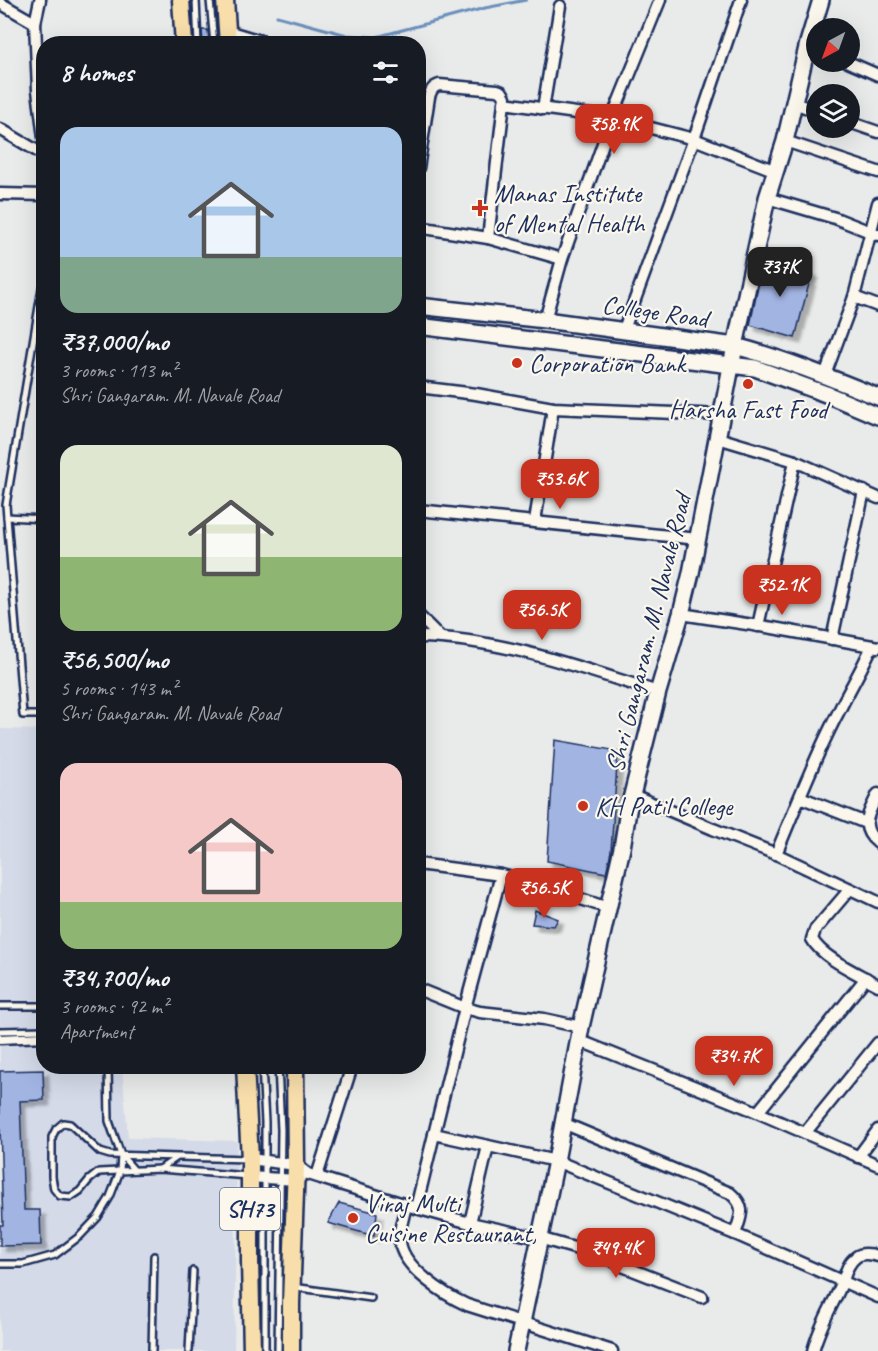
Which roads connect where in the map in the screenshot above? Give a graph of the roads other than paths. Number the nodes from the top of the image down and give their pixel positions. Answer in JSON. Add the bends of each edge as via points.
{"nodes":[{"id":1,"x":40,"y":0,"type":"edge"},
{"id":2,"x":181,"y":0,"type":"edge"},
{"id":3,"x":196,"y":0,"type":"edge"},
{"id":4,"x":210,"y":0,"type":"edge"},
{"id":5,"x":225,"y":0,"type":"edge"},
{"id":6,"x":660,"y":0,"type":"edge"},
{"id":7,"x":741,"y":0,"type":"edge"},
{"id":8,"x":821,"y":0,"type":"edge"},
{"id":9,"x":0,"y":3,"type":"edge"},
{"id":10,"x":560,"y":6,"type":"dead end"},
{"id":11,"x":817,"y":18,"type":"edge"},
{"id":12,"x":35,"y":24,"type":"junction"},
{"id":13,"x":183,"y":36,"type":"edge"},
{"id":14,"x":198,"y":36,"type":"edge"},
{"id":15,"x":213,"y":36,"type":"edge"},
{"id":16,"x":227,"y":36,"type":"edge"},
{"id":17,"x":36,"y":46,"type":"edge"},
{"id":18,"x":806,"y":64,"type":"edge"},
{"id":19,"x":860,"y":67,"type":"edge"},
{"id":20,"x":878,"y":75,"type":"edge"},
{"id":21,"x":504,"y":103,"type":"junction"},
{"id":22,"x":794,"y":103,"type":"junction"},
{"id":23,"x":806,"y":107,"type":"edge"},
{"id":24,"x":543,"y":109,"type":"junction"},
{"id":25,"x":426,"y":116,"type":"edge"},
{"id":26,"x":612,"y":118,"type":"junction"},
{"id":27,"x":860,"y":126,"type":"edge"},
{"id":28,"x":0,"y":129,"type":"edge"},
{"id":29,"x":878,"y":132,"type":"edge"},
{"id":30,"x":694,"y":139,"type":"junction"},
{"id":31,"x":785,"y":141,"type":"junction"},
{"id":32,"x":36,"y":150,"type":"edge"},
{"id":33,"x":776,"y":171,"type":"junction"},
{"id":34,"x":878,"y":172,"type":"edge"},
{"id":35,"x":0,"y":194,"type":"edge"},
{"id":36,"x":36,"y":195,"type":"edge"},
{"id":37,"x":767,"y":198,"type":"junction"},
{"id":38,"x":878,"y":202,"type":"edge"},
{"id":39,"x":426,"y":228,"type":"edge"},
{"id":40,"x":874,"y":234,"type":"edge"},
{"id":41,"x":488,"y":238,"type":"junction"},
{"id":42,"x":562,"y":259,"type":"junction"},
{"id":43,"x":854,"y":297,"type":"junction"},
{"id":44,"x":878,"y":306,"type":"edge"},
{"id":45,"x":426,"y":307,"type":"edge"},
{"id":46,"x":545,"y":320,"type":"junction"},
{"id":47,"x":36,"y":324,"type":"edge"},
{"id":48,"x":426,"y":327,"type":"edge"},
{"id":49,"x":623,"y":332,"type":"junction"},
{"id":50,"x":735,"y":346,"type":"junction"},
{"id":51,"x":733,"y":365,"type":"junction"},
{"id":52,"x":825,"y":375,"type":"junction"},
{"id":53,"x":426,"y":388,"type":"edge"},
{"id":54,"x":878,"y":398,"type":"edge"},
{"id":55,"x":553,"y":408,"type":"junction"},
{"id":56,"x":723,"y":415,"type":"junction"},
{"id":57,"x":878,"y":416,"type":"edge"},
{"id":58,"x":718,"y":438,"type":"junction"},
{"id":59,"x":795,"y":461,"type":"junction"},
{"id":60,"x":864,"y":491,"type":"junction"},
{"id":61,"x":878,"y":498,"type":"edge"},
{"id":62,"x":426,"y":511,"type":"edge"},
{"id":63,"x":7,"y":517,"type":"junction"},
{"id":64,"x":36,"y":519,"type":"edge"},
{"id":65,"x":535,"y":521,"type":"junction"},
{"id":66,"x":698,"y":539,"type":"junction"},
{"id":67,"x":681,"y":614,"type":"junction"},
{"id":68,"x":426,"y":623,"type":"edge"},
{"id":69,"x":758,"y":626,"type":"junction"},
{"id":70,"x":426,"y":637,"type":"edge"},
{"id":71,"x":440,"y":637,"type":"junction"},
{"id":72,"x":832,"y":639,"type":"junction"},
{"id":73,"x":875,"y":647,"type":"edge"},
{"id":74,"x":658,"y":692,"type":"junction"},
{"id":75,"x":36,"y":715,"type":"edge"},
{"id":76,"x":878,"y":794,"type":"edge"},
{"id":77,"x":633,"y":795,"type":"junction"},
{"id":78,"x":800,"y":797,"type":"junction"},
{"id":79,"x":866,"y":823,"type":"junction"},
{"id":80,"x":878,"y":843,"type":"edge"},
{"id":81,"x":776,"y":854,"type":"junction"},
{"id":82,"x":426,"y":865,"type":"edge"},
{"id":83,"x":501,"y":875,"type":"junction"},
{"id":84,"x":850,"y":889,"type":"junction"},
{"id":85,"x":878,"y":902,"type":"edge"},
{"id":86,"x":608,"y":908,"type":"junction"},
{"id":87,"x":866,"y":978,"type":"junction"},
{"id":88,"x":878,"y":985,"type":"edge"},
{"id":89,"x":426,"y":992,"type":"edge"},
{"id":90,"x":0,"y":1006,"type":"edge"},
{"id":91,"x":36,"y":1006,"type":"edge"},
{"id":92,"x":465,"y":1008,"type":"junction"},
{"id":93,"x":36,"y":1030,"type":"edge"},
{"id":94,"x":0,"y":1031,"type":"edge"},
{"id":95,"x":580,"y":1034,"type":"junction"},
{"id":96,"x":36,"y":1037,"type":"edge"},
{"id":97,"x":0,"y":1039,"type":"edge"},
{"id":98,"x":878,"y":1043,"type":"edge"},
{"id":99,"x":108,"y":1074,"type":"edge"},
{"id":100,"x":246,"y":1074,"type":"edge"},
{"id":101,"x":262,"y":1074,"type":"edge"},
{"id":102,"x":278,"y":1074,"type":"edge"},
{"id":103,"x":295,"y":1074,"type":"edge"},
{"id":104,"x":348,"y":1074,"type":"edge"},
{"id":105,"x":758,"y":1112,"type":"junction"},
{"id":106,"x":563,"y":1123,"type":"junction"},
{"id":107,"x":878,"y":1130,"type":"edge"},
{"id":108,"x":806,"y":1133,"type":"junction"},
{"id":109,"x":434,"y":1134,"type":"junction"},
{"id":110,"x":488,"y":1146,"type":"junction"},
{"id":111,"x":122,"y":1155,"type":"junction"},
{"id":112,"x":177,"y":1157,"type":"junction"},
{"id":113,"x":858,"y":1157,"type":"junction"},
{"id":114,"x":257,"y":1160,"type":"junction"},
{"id":115,"x":556,"y":1161,"type":"junction"},
{"id":116,"x":878,"y":1165,"type":"edge"},
{"id":117,"x":160,"y":1169,"type":"junction"},
{"id":118,"x":134,"y":1170,"type":"junction"},
{"id":119,"x":120,"y":1171,"type":"junction"},
{"id":120,"x":296,"y":1173,"type":"junction"},
{"id":121,"x":257,"y":1177,"type":"junction"},
{"id":122,"x":411,"y":1206,"type":"junction"},
{"id":123,"x":470,"y":1223,"type":"junction"},
{"id":124,"x":735,"y":1234,"type":"junction"},
{"id":125,"x":539,"y":1238,"type":"junction"},
{"id":126,"x":154,"y":1256,"type":"dead end"},
{"id":127,"x":878,"y":1256,"type":"edge"},
{"id":128,"x":0,"y":1264,"type":"edge"},
{"id":129,"x":193,"y":1271,"type":"dead end"},
{"id":130,"x":843,"y":1281,"type":"junction"},
{"id":131,"x":292,"y":1287,"type":"junction"},
{"id":132,"x":702,"y":1297,"type":"dead end"},
{"id":133,"x":878,"y":1297,"type":"edge"},
{"id":134,"x":371,"y":1298,"type":"dead end"},
{"id":135,"x":522,"y":1323,"type":"junction"},
{"id":136,"x":152,"y":1351,"type":"edge"},
{"id":137,"x":189,"y":1351,"type":"edge"},
{"id":138,"x":252,"y":1351,"type":"edge"},
{"id":139,"x":265,"y":1351,"type":"edge"},
{"id":140,"x":278,"y":1351,"type":"edge"},
{"id":141,"x":291,"y":1351,"type":"edge"},
{"id":142,"x":516,"y":1351,"type":"edge"},
{"id":143,"x":612,"y":1351,"type":"edge"},
{"id":144,"x":813,"y":1351,"type":"edge"}],
"edges":[{"from":1,"to":12,"type":"street"},
{"from":2,"to":13,"type":"main road"},
{"from":3,"to":14,"type":"lane"},
{"from":4,"to":15,"type":"lane"},
{"from":5,"to":16,"type":"main road"},
{"from":6,"to":26,"type":"street"},
{"from":7,"to":30,"type":"street"},
{"from":8,"to":11,"type":"main road","name":"Shri Gangaram. M. Navale Road"},
{"from":9,"to":12,"type":"street"},
{"from":10,"to":24,"type":"street"},
{"from":12,"to":17,"type":"street"},
{"from":18,"to":22,"type":"main road","name":"Shri Gangaram. M. Navale Road"},
{"from":19,"to":20,"type":"street"},
{"from":21,"to":24,"type":"street"},
{"from":21,"to":25,"type":"street","via":[[505,97],[497,90],[439,85],[430,91]]},
{"from":21,"to":41,"type":"street"},
{"from":22,"to":23,"type":"street"},
{"from":22,"to":31,"type":"main road","name":"Shri Gangaram. M. Navale Road"},
{"from":24,"to":26,"type":"street"},
{"from":26,"to":30,"type":"street"},
{"from":26,"to":42,"type":"street"},
{"from":27,"to":29,"type":"street"},
{"from":28,"to":32,"type":"street"},
{"from":30,"to":33,"type":"street"},
{"from":30,"to":49,"type":"street"},
{"from":31,"to":33,"type":"main road","name":"Shri Gangaram. M. Navale Road"},
{"from":31,"to":34,"type":"street"},
{"from":33,"to":37,"type":"main road","name":"Shri Gangaram. M. Navale Road"},
{"from":35,"to":36,"type":"street"},
{"from":37,"to":40,"type":"street"},
{"from":37,"to":50,"type":"main road","name":"Shri Gangaram. M. Navale Road"},
{"from":38,"to":40,"type":"street"},
{"from":39,"to":41,"type":"street"},
{"from":40,"to":43,"type":"street"},
{"from":41,"to":42,"type":"street"},
{"from":42,"to":46,"type":"street"},
{"from":43,"to":44,"type":"street"},
{"from":43,"to":52,"type":"street"},
{"from":45,"to":46,"type":"main road","name":"College Road"},
{"from":46,"to":49,"type":"main road","name":"College Road"},
{"from":47,"to":63,"type":"lane"},
{"from":48,"to":51,"type":"main road"},
{"from":49,"to":50,"type":"main road","name":"College Road"},
{"from":50,"to":51,"type":"main road","name":"Shri Gangaram. M. Navale Road"},
{"from":50,"to":52,"type":"main road","name":"College Road"},
{"from":51,"to":56,"type":"main road","name":"Shri Gangaram. M. Navale Road"},
{"from":51,"to":57,"type":"main road","via":[[755,368]]},
{"from":52,"to":54,"type":"main road","name":"College Road"},
{"from":53,"to":55,"type":"street"},
{"from":55,"to":56,"type":"street"},
{"from":55,"to":65,"type":"street"},
{"from":56,"to":58,"type":"main road","name":"Shri Gangaram. M. Navale Road"},
{"from":58,"to":59,"type":"street"},
{"from":58,"to":66,"type":"main road","name":"Shri Gangaram. M. Navale Road"},
{"from":59,"to":60,"type":"street"},
{"from":59,"to":69,"type":"street"},
{"from":60,"to":61,"type":"street"},
{"from":60,"to":72,"type":"street"},
{"from":62,"to":65,"type":"street"},
{"from":63,"to":64,"type":"lane"},
{"from":63,"to":75,"type":"lane","via":[[23,715]]},
{"from":65,"to":66,"type":"street"},
{"from":66,"to":67,"type":"main road","name":"Shri Gangaram. M. Navale Road"},
{"from":67,"to":69,"type":"street"},
{"from":67,"to":74,"type":"main road","name":"Shri Gangaram. M. Navale Road"},
{"from":68,"to":71,"type":"street"},
{"from":69,"to":72,"type":"street"},
{"from":70,"to":71,"type":"street"},
{"from":71,"to":74,"type":"street","via":[[542,656]]},
{"from":72,"to":73,"type":"street"},
{"from":73,"to":78,"type":"street","via":[[838,713]]},
{"from":74,"to":77,"type":"main road","name":"Shri Gangaram. M. Navale Road"},
{"from":76,"to":79,"type":"street"},
{"from":77,"to":81,"type":"street"},
{"from":77,"to":86,"type":"main road","name":"Shri Gangaram. M. Navale Road"},
{"from":78,"to":79,"type":"street"},
{"from":78,"to":81,"type":"street"},
{"from":79,"to":80,"type":"street","via":[[868,834]]},
{"from":81,"to":84,"type":"street"},
{"from":82,"to":83,"type":"street"},
{"from":83,"to":86,"type":"street"},
{"from":83,"to":92,"type":"street"},
{"from":84,"to":85,"type":"street"},
{"from":84,"to":87,"type":"street","via":[[815,930],[812,939],[825,954]]},
{"from":86,"to":95,"type":"main road","name":"Shri Gangaram. M. Navale Road"},
{"from":87,"to":88,"type":"street"},
{"from":87,"to":105,"type":"street"},
{"from":89,"to":92,"type":"street"},
{"from":90,"to":91,"type":"lane"},
{"from":92,"to":95,"type":"street","via":[[520,1016]]},
{"from":92,"to":109,"type":"street"},
{"from":93,"to":94,"type":"lane"},
{"from":95,"to":105,"type":"street"},
{"from":95,"to":106,"type":"main road","name":"Shri Gangaram. M. Navale Road"},
{"from":96,"to":97,"type":"street"},
{"from":98,"to":108,"type":"street"},
{"from":99,"to":111,"type":"lane","via":[[109,1121]]},
{"from":100,"to":114,"type":"main road","number":"SH73"},
{"from":101,"to":114,"type":"lane","via":[[265,1122]]},
{"from":102,"to":120,"type":"lane","via":[[281,1130]]},
{"from":103,"to":120,"type":"main road","number":"SH73"},
{"from":104,"to":120,"type":"street"},
{"from":105,"to":108,"type":"street"},
{"from":106,"to":115,"type":"main road","name":"Shri Gangaram. M. Navale Road"},
{"from":106,"to":124,"type":"street","via":[[730,1193],[742,1209]]},
{"from":107,"to":113,"type":"street"},
{"from":108,"to":113,"type":"street"},
{"from":109,"to":110,"type":"street"},
{"from":109,"to":122,"type":"street"},
{"from":110,"to":115,"type":"street"},
{"from":110,"to":123,"type":"street"},
{"from":111,"to":112,"type":"lane"},
{"from":111,"to":118,"type":"lane"},
{"from":111,"to":119,"type":"lane"},
{"from":111,"to":119,"type":"lane","via":[[100,1152],[70,1124],[63,1123],[52,1137],[52,1177],[60,1196],[71,1197],[99,1172]]},
{"from":112,"to":114,"type":"lane"},
{"from":112,"to":117,"type":"lane"},
{"from":113,"to":116,"type":"street"},
{"from":114,"to":120,"type":"street"},
{"from":114,"to":121,"type":"main road","number":"SH73"},
{"from":115,"to":124,"type":"street"},
{"from":115,"to":125,"type":"main road","name":"Shri Gangaram. M. Navale Road"},
{"from":117,"to":118,"type":"lane"},
{"from":117,"to":121,"type":"lane"},
{"from":118,"to":119,"type":"lane"},
{"from":119,"to":128,"type":"lane","via":[[98,1217],[80,1236],[55,1255],[23,1264]]},
{"from":120,"to":121,"type":"street"},
{"from":120,"to":122,"type":"street"},
{"from":120,"to":131,"type":"main road","number":"SH73"},
{"from":120,"to":140,"type":"lane"},
{"from":121,"to":138,"type":"main road","number":"SH73"},
{"from":121,"to":139,"type":"lane"},
{"from":122,"to":123,"type":"street"},
{"from":122,"to":135,"type":"street","via":[[399,1240],[413,1267],[451,1298]]},
{"from":123,"to":125,"type":"street"},
{"from":124,"to":130,"type":"street"},
{"from":125,"to":132,"type":"street","via":[[609,1258]]},
{"from":125,"to":135,"type":"main road","name":"Shri Gangaram. M. Navale Road"},
{"from":126,"to":136,"type":"lane"},
{"from":127,"to":130,"type":"street","via":[[858,1254],[850,1262]]},
{"from":129,"to":137,"type":"lane"},
{"from":130,"to":133,"type":"street"},
{"from":130,"to":144,"type":"street"},
{"from":131,"to":134,"type":"lane"},
{"from":131,"to":141,"type":"main road","number":"SH73"},
{"from":135,"to":142,"type":"main road","name":"Shri Gangaram. M. Navale Road"},
{"from":135,"to":143,"type":"street"}]}
